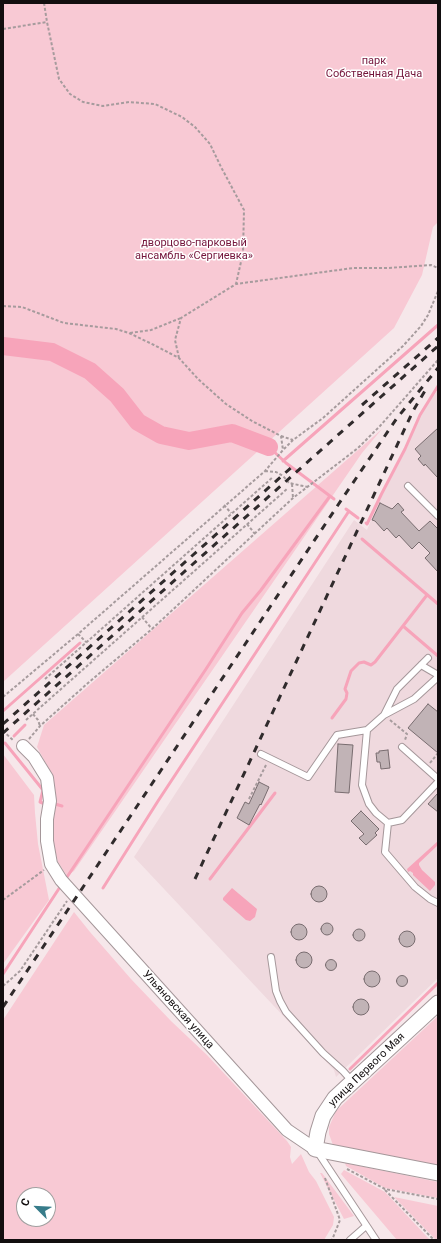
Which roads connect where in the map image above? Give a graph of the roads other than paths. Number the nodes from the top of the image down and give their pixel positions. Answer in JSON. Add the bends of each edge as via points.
{"nodes":[{"id":1,"x":408,"y":486,"type":"dead end"},
{"id":2,"x":438,"y":516,"type":"edge"},
{"id":3,"x":428,"y":658,"type":"dead end"},
{"id":4,"x":421,"y":665,"type":"junction"},
{"id":5,"x":438,"y":676,"type":"edge"},
{"id":6,"x":384,"y":715,"type":"junction"},
{"id":7,"x":367,"y":730,"type":"junction"},
{"id":8,"x":23,"y":746,"type":"road end"},
{"id":9,"x":402,"y":747,"type":"road end"},
{"id":10,"x":261,"y":754,"type":"dead end"},
{"id":11,"x":438,"y":781,"type":"edge"},
{"id":12,"x":388,"y":823,"type":"junction"},
{"id":13,"x":438,"y":903,"type":"edge"},
{"id":14,"x":271,"y":957,"type":"dead end"},
{"id":15,"x":438,"y":1003,"type":"edge"},
{"id":16,"x":352,"y":1081,"type":"junction"},
{"id":17,"x":315,"y":1149,"type":"junction"},
{"id":18,"x":438,"y":1173,"type":"edge"},
{"id":19,"x":366,"y":1226,"type":"junction"},
{"id":20,"x":350,"y":1240,"type":"edge"},
{"id":21,"x":376,"y":1240,"type":"edge"}],
"edges":[{"from":1,"to":2,"type":"lane"},
{"from":3,"to":4,"type":"lane"},
{"from":4,"to":5,"type":"lane"},
{"from":4,"to":6,"type":"lane","via":[[397,689]]},
{"from":5,"to":6,"type":"lane","via":[[414,699]]},
{"from":6,"to":7,"type":"lane"},
{"from":7,"to":10,"type":"lane","via":[[337,735],[308,777]]},
{"from":7,"to":12,"type":"lane","via":[[362,785],[369,804]]},
{"from":8,"to":17,"type":"street","name":"Ульяновская улица","via":[[34,757],[47,778],[50,801],[47,841],[51,864],[61,880],[287,1130]]},
{"from":9,"to":11,"type":"lane"},
{"from":11,"to":12,"type":"lane","via":[[402,820]]},
{"from":12,"to":13,"type":"lane","via":[[385,852],[415,887]]},
{"from":14,"to":16,"type":"lane","via":[[276,991],[286,1012]]},
{"from":15,"to":16,"type":"street","name":"улица Первого Мая"},
{"from":16,"to":17,"type":"street","name":"улица Первого Мая","via":[[322,1116]]},
{"from":17,"to":18,"type":"street","name":"Ульяновская улица"},
{"from":17,"to":19,"type":"lane"},
{"from":19,"to":20,"type":"lane"},
{"from":19,"to":21,"type":"lane"}]}
